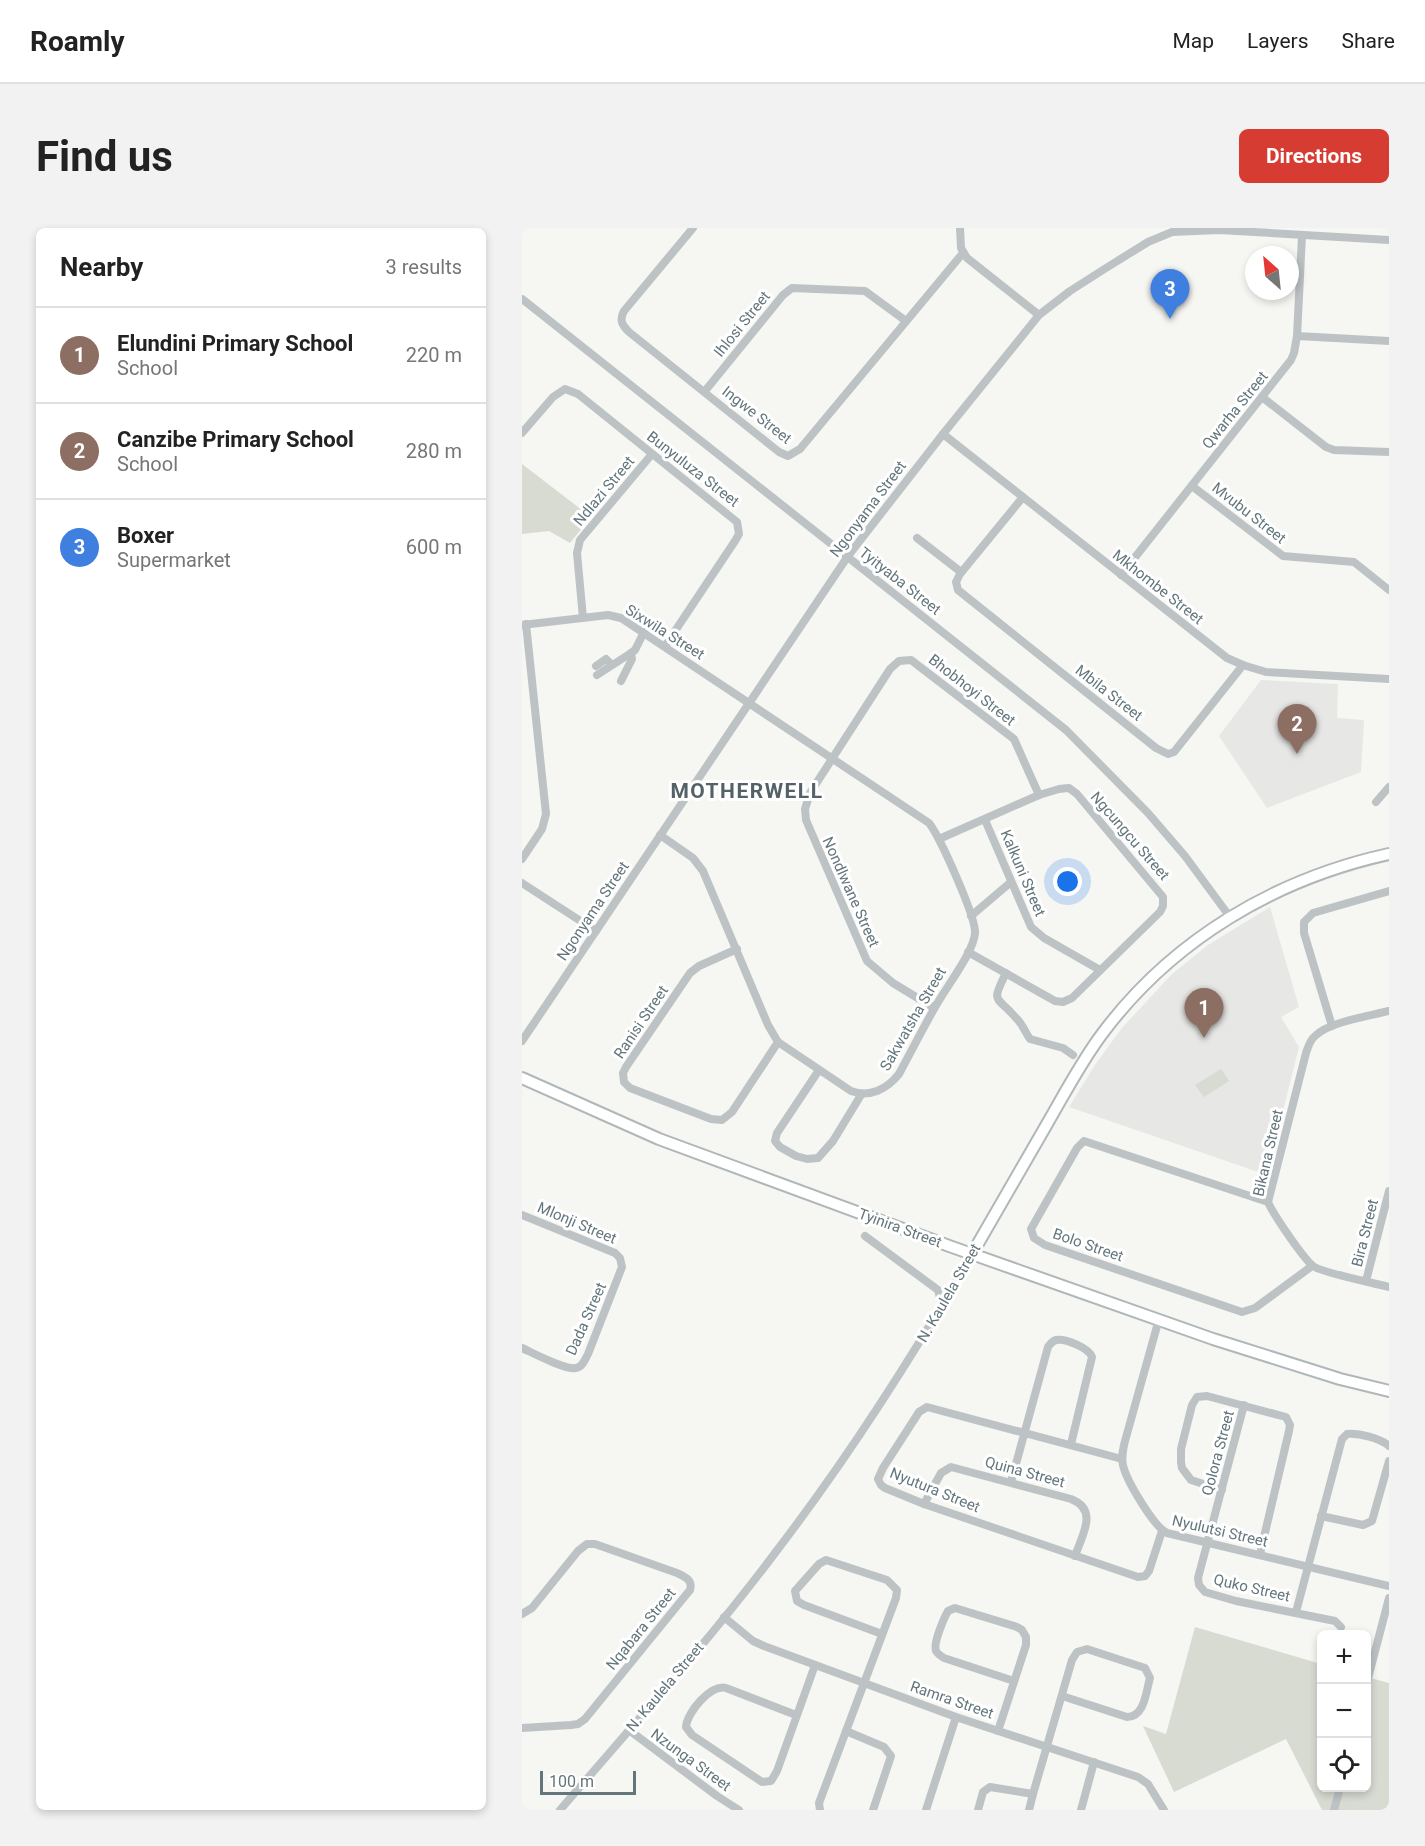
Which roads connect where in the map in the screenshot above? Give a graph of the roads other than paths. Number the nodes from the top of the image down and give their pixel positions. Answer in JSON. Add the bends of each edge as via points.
{"nodes":[{"id":1,"x":693,"y":228,"type":"edge"},
{"id":2,"x":960,"y":228,"type":"edge"},
{"id":3,"x":1173,"y":230,"type":"edge"},
{"id":4,"x":1302,"y":236,"type":"junction"},
{"id":5,"x":1389,"y":240,"type":"edge"},
{"id":6,"x":963,"y":253,"type":"junction"},
{"id":7,"x":522,"y":298,"type":"edge"},
{"id":8,"x":1039,"y":315,"type":"junction"},
{"id":9,"x":906,"y":321,"type":"junction"},
{"id":10,"x":1297,"y":336,"type":"junction"},
{"id":11,"x":1389,"y":341,"type":"edge"},
{"id":12,"x":705,"y":391,"type":"junction"},
{"id":13,"x":1262,"y":397,"type":"junction"},
{"id":14,"x":522,"y":433,"type":"edge"},
{"id":15,"x":943,"y":434,"type":"junction"},
{"id":16,"x":1389,"y":452,"type":"edge"},
{"id":17,"x":652,"y":454,"type":"junction"},
{"id":18,"x":1192,"y":486,"type":"junction"},
{"id":19,"x":1023,"y":497,"type":"junction"},
{"id":20,"x":916,"y":538,"type":"dead end"},
{"id":21,"x":848,"y":556,"type":"junction"},
{"id":22,"x":961,"y":572,"type":"junction"},
{"id":23,"x":1121,"y":575,"type":"junction"},
{"id":24,"x":1389,"y":590,"type":"edge"},
{"id":25,"x":583,"y":618,"type":"junction"},
{"id":26,"x":524,"y":624,"type":"edge"},
{"id":27,"x":644,"y":632,"type":"junction"},
{"id":28,"x":665,"y":646,"type":"junction"},
{"id":29,"x":631,"y":653,"type":"junction"},
{"id":30,"x":611,"y":664,"type":"junction"},
{"id":31,"x":1243,"y":665,"type":"junction"},
{"id":32,"x":596,"y":666,"type":"dead end"},
{"id":33,"x":597,"y":675,"type":"dead end"},
{"id":34,"x":1389,"y":679,"type":"edge"},
{"id":35,"x":621,"y":681,"type":"dead end"},
{"id":36,"x":749,"y":702,"type":"junction"},
{"id":37,"x":832,"y":759,"type":"junction"},
{"id":38,"x":1389,"y":787,"type":"edge"},
{"id":39,"x":1040,"y":795,"type":"junction"},
{"id":40,"x":1376,"y":802,"type":"dead end"},
{"id":41,"x":985,"y":820,"type":"junction"},
{"id":42,"x":660,"y":835,"type":"junction"},
{"id":43,"x":939,"y":839,"type":"junction"},
{"id":44,"x":1389,"y":854,"type":"edge"},
{"id":45,"x":522,"y":860,"type":"edge"},
{"id":46,"x":1011,"y":882,"type":"junction"},
{"id":47,"x":522,"y":883,"type":"edge"},
{"id":48,"x":1389,"y":891,"type":"edge"},
{"id":49,"x":971,"y":916,"type":"junction"},
{"id":50,"x":1230,"y":917,"type":"junction"},
{"id":51,"x":596,"y":932,"type":"junction"},
{"id":52,"x":737,"y":949,"type":"junction"},
{"id":53,"x":968,"y":952,"type":"junction"},
{"id":54,"x":1100,"y":970,"type":"junction"},
{"id":55,"x":1006,"y":973,"type":"junction"},
{"id":56,"x":934,"y":1008,"type":"junction"},
{"id":57,"x":1389,"y":1011,"type":"edge"},
{"id":58,"x":1332,"y":1026,"type":"junction"},
{"id":59,"x":522,"y":1041,"type":"edge"},
{"id":60,"x":778,"y":1042,"type":"junction"},
{"id":61,"x":1073,"y":1055,"type":"dead end"},
{"id":62,"x":819,"y":1070,"type":"junction"},
{"id":63,"x":522,"y":1078,"type":"edge"},
{"id":64,"x":861,"y":1095,"type":"junction"},
{"id":65,"x":1389,"y":1191,"type":"edge"},
{"id":66,"x":1268,"y":1202,"type":"junction"},
{"id":67,"x":522,"y":1216,"type":"edge"},
{"id":68,"x":865,"y":1236,"type":"dead end"},
{"id":69,"x":972,"y":1254,"type":"junction"},
{"id":70,"x":620,"y":1258,"type":"joint"},
{"id":71,"x":1312,"y":1266,"type":"junction"},
{"id":72,"x":1366,"y":1281,"type":"junction"},
{"id":73,"x":1389,"y":1287,"type":"edge"},
{"id":74,"x":942,"y":1305,"type":"junction"},
{"id":75,"x":1159,"y":1319,"type":"junction"},
{"id":76,"x":522,"y":1348,"type":"edge"},
{"id":77,"x":1389,"y":1391,"type":"edge"},
{"id":78,"x":1244,"y":1405,"type":"junction"},
{"id":79,"x":1025,"y":1433,"type":"junction"},
{"id":80,"x":1071,"y":1444,"type":"junction"},
{"id":81,"x":1389,"y":1446,"type":"edge"},
{"id":82,"x":1122,"y":1460,"type":"junction"},
{"id":83,"x":1389,"y":1461,"type":"edge"},
{"id":84,"x":1011,"y":1482,"type":"junction"},
{"id":85,"x":1222,"y":1490,"type":"junction"},
{"id":86,"x":924,"y":1504,"type":"junction"},
{"id":87,"x":1322,"y":1516,"type":"junction"},
{"id":88,"x":1161,"y":1531,"type":"junction"},
{"id":89,"x":1209,"y":1543,"type":"junction"},
{"id":90,"x":1260,"y":1554,"type":"junction"},
{"id":91,"x":1075,"y":1556,"type":"junction"},
{"id":92,"x":1307,"y":1565,"type":"junction"},
{"id":93,"x":1389,"y":1586,"type":"edge"},
{"id":94,"x":1389,"y":1598,"type":"edge"},
{"id":95,"x":1296,"y":1612,"type":"junction"},
{"id":96,"x":522,"y":1614,"type":"edge"},
{"id":97,"x":724,"y":1617,"type":"junction"},
{"id":98,"x":1341,"y":1627,"type":"dead end"},
{"id":99,"x":882,"y":1634,"type":"junction"},
{"id":100,"x":815,"y":1665,"type":"junction"},
{"id":101,"x":1014,"y":1681,"type":"junction"},
{"id":102,"x":864,"y":1683,"type":"junction"},
{"id":103,"x":1367,"y":1684,"type":"edge"},
{"id":104,"x":1062,"y":1696,"type":"junction"},
{"id":105,"x":796,"y":1715,"type":"junction"},
{"id":106,"x":956,"y":1717,"type":"junction"},
{"id":107,"x":522,"y":1728,"type":"edge"},
{"id":108,"x":629,"y":1730,"type":"junction"},
{"id":109,"x":846,"y":1731,"type":"junction"},
{"id":110,"x":998,"y":1731,"type":"junction"},
{"id":111,"x":1047,"y":1747,"type":"junction"},
{"id":112,"x":1094,"y":1762,"type":"junction"},
{"id":113,"x":1339,"y":1792,"type":"edge"},
{"id":114,"x":1033,"y":1794,"type":"junction"},
{"id":115,"x":560,"y":1810,"type":"edge"},
{"id":116,"x":739,"y":1810,"type":"edge"},
{"id":117,"x":820,"y":1810,"type":"edge"},
{"id":118,"x":873,"y":1810,"type":"edge"},
{"id":119,"x":926,"y":1810,"type":"edge"},
{"id":120,"x":978,"y":1810,"type":"edge"},
{"id":121,"x":1029,"y":1810,"type":"edge"},
{"id":122,"x":1081,"y":1810,"type":"edge"},
{"id":123,"x":1164,"y":1810,"type":"edge"},
{"id":124,"x":1334,"y":1810,"type":"edge"}],
"edges":[{"from":1,"to":12,"type":"street","name":"Ingwe Street","via":[[624,311],[621,320],[628,332]]},
{"from":2,"to":6,"type":"street"},
{"from":3,"to":4,"type":"street","name":"Ngonyama Street"},
{"from":3,"to":8,"type":"street","name":"Ngonyama Street","via":[[1106,268]]},
{"from":4,"to":5,"type":"street","name":"Ngonyama Street"},
{"from":4,"to":10,"type":"street","name":"Qwarha Street"},
{"from":6,"to":8,"type":"street"},
{"from":6,"to":9,"type":"street","name":"Ingwe Street"},
{"from":7,"to":21,"type":"street","name":"Tyityaba Street"},
{"from":8,"to":15,"type":"street","name":"Ngonyama Street"},
{"from":9,"to":12,"type":"street","name":"Ihlosi Street","via":[[866,291],[792,288]]},
{"from":9,"to":12,"type":"street","name":"Ingwe Street","via":[[793,455],[780,452]]},
{"from":10,"to":11,"type":"street"},
{"from":10,"to":13,"type":"street","name":"Qwarha Street","via":[[1291,360]]},
{"from":13,"to":16,"type":"street","via":[[1326,447]]},
{"from":13,"to":18,"type":"street","name":"Qwarha Street"},
{"from":14,"to":17,"type":"street","name":"Bunyuluza Street","via":[[565,389],[578,394]]},
{"from":15,"to":19,"type":"street","name":"Mkhombe Street"},
{"from":15,"to":21,"type":"street","name":"Ngonyama Street"},
{"from":17,"to":25,"type":"street","name":"Ndlazi Street","via":[[580,540],[577,553]]},
{"from":17,"to":28,"type":"street","name":"Bunyuluza Street","via":[[732,516],[739,528],[735,541]]},
{"from":18,"to":23,"type":"street","name":"Qwarha Street"},
{"from":18,"to":24,"type":"street","name":"Mvubu Street","via":[[1283,556],[1354,562]]},
{"from":19,"to":22,"type":"street"},
{"from":19,"to":23,"type":"street","name":"Mkhombe Street"},
{"from":20,"to":22,"type":"street"},
{"from":21,"to":36,"type":"street","name":"Ngonyama Street"},
{"from":21,"to":50,"type":"street","name":"Tyityaba Street","via":[[1082,745],[1185,856]]},
{"from":22,"to":31,"type":"street","name":"Mbila Street","via":[[956,582],[961,594],[1164,753],[1174,752]]},
{"from":23,"to":31,"type":"street","name":"Mkhombe Street","via":[[1219,652]]},
{"from":25,"to":26,"type":"street","name":"Sixwila Street"},
{"from":25,"to":27,"type":"street","name":"Sixwila Street","via":[[615,615]]},
{"from":26,"to":45,"type":"street","via":[[546,814],[542,829]]},
{"from":27,"to":28,"type":"street","name":"Sixwila Street"},
{"from":27,"to":29,"type":"street"},
{"from":28,"to":36,"type":"street","name":"Sixwila Street"},
{"from":29,"to":30,"type":"street"},
{"from":29,"to":35,"type":"street"},
{"from":30,"to":32,"type":"street","via":[[606,659]]},
{"from":30,"to":33,"type":"street"},
{"from":31,"to":34,"type":"street","name":"Mkhombe Street","via":[[1266,672]]},
{"from":36,"to":37,"type":"street","name":"Sakwatsha Street"},
{"from":36,"to":42,"type":"street","name":"Ngonyama Street"},
{"from":37,"to":39,"type":"street","name":"Bhobhoyi Street","via":[[890,669],[899,661],[911,660],[1014,739]]},
{"from":37,"to":43,"type":"street","name":"Sakwatsha Street","via":[[929,823]]},
{"from":37,"to":56,"type":"street","name":"Nondlwane Street","via":[[810,793],[805,809],[818,853],[867,961],[893,983]]},
{"from":38,"to":40,"type":"street"},
{"from":39,"to":41,"type":"street","name":"Ngcungcu Street"},
{"from":39,"to":54,"type":"street","name":"Ngcungcu Street","via":[[1066,788],[1073,791],[1163,897],[1160,912]]},
{"from":41,"to":43,"type":"street","name":"Ngcungcu Street"},
{"from":41,"to":46,"type":"street","name":"Kalkuni Street"},
{"from":42,"to":51,"type":"street","name":"Ngonyama Street"},
{"from":42,"to":52,"type":"street","via":[[699,865]]},
{"from":43,"to":49,"type":"street","name":"Sakwatsha Street"},
{"from":44,"to":50,"type":"street","name":"N. Kaulela Street","via":[[1300,881]]},
{"from":46,"to":49,"type":"street"},
{"from":46,"to":54,"type":"street","name":"Kalkuni Street","via":[[1037,934]]},
{"from":47,"to":51,"type":"street"},
{"from":48,"to":58,"type":"street","via":[[1313,913],[1304,922]]},
{"from":49,"to":53,"type":"street","name":"Sakwatsha Street","via":[[975,933]]},
{"from":50,"to":69,"type":"street","name":"N. Kaulela Street","via":[[1159,971],[1102,1035]]},
{"from":51,"to":59,"type":"street","name":"Ngonyama Street"},
{"from":52,"to":60,"type":"street"},
{"from":52,"to":60,"type":"street","name":"Ranisi Street","via":[[690,974],[626,1067],[624,1082],[630,1088],[711,1119],[722,1119],[732,1112]]},
{"from":53,"to":55,"type":"street","name":"Ngcungcu Street"},
{"from":53,"to":56,"type":"street","name":"Sakwatsha Street"},
{"from":54,"to":55,"type":"street","name":"Ngcungcu Street","via":[[1063,1002]]},
{"from":55,"to":61,"type":"street","via":[[997,992],[999,1003],[1018,1019],[1029,1039],[1063,1048]]},
{"from":56,"to":64,"type":"street","name":"Sakwatsha Street","via":[[899,1074],[882,1089]]},
{"from":57,"to":58,"type":"street","name":"Bikana Street"},
{"from":58,"to":66,"type":"street","name":"Bikana Street","via":[[1317,1034],[1308,1045]]},
{"from":60,"to":62,"type":"street"},
{"from":62,"to":64,"type":"street"},
{"from":62,"to":64,"type":"street","via":[[777,1134],[775,1141],[780,1147],[807,1160],[818,1158]]},
{"from":63,"to":69,"type":"street","name":"Tyinira Street","via":[[659,1139]]},
{"from":65,"to":72,"type":"street","name":"Bira Street"},
{"from":66,"to":71,"type":"street","name":"Bikana Street"},
{"from":66,"to":71,"type":"street","name":"Bolo Street","via":[[1084,1141],[1031,1229],[1045,1245],[1242,1312],[1255,1308]]},
{"from":67,"to":70,"type":"street","name":"Mlonji Street"},
{"from":68,"to":74,"type":"street","via":[[938,1290]]},
{"from":69,"to":74,"type":"street","name":"N. Kaulela Street"},
{"from":69,"to":75,"type":"street","name":"Tyinira Street"},
{"from":70,"to":76,"type":"street","name":"Dada Street","via":[[620,1274],[581,1365],[568,1367]]},
{"from":71,"to":72,"type":"street"},
{"from":72,"to":73,"type":"street"},
{"from":74,"to":97,"type":"street","name":"N. Kaulela Street","via":[[877,1412]]},
{"from":75,"to":77,"type":"street","name":"Tyinira Street","via":[[1289,1363]]},
{"from":75,"to":82,"type":"street"},
{"from":78,"to":85,"type":"street","name":"Qolora Street"},
{"from":78,"to":85,"type":"street","via":[[1201,1395],[1192,1406],[1181,1449],[1182,1468],[1191,1480]]},
{"from":78,"to":90,"type":"street","via":[[1282,1414],[1290,1425]]},
{"from":79,"to":80,"type":"street","name":"Nyutura Street"},
{"from":79,"to":80,"type":"street","via":[[1048,1347],[1060,1340],[1088,1349],[1092,1357]]},
{"from":79,"to":84,"type":"street"},
{"from":79,"to":86,"type":"street","name":"Nyutura Street","via":[[936,1408],[923,1408],[878,1479],[885,1488]]},
{"from":80,"to":82,"type":"street","name":"Nyutura Street"},
{"from":81,"to":87,"type":"street","via":[[1358,1434],[1344,1436]]},
{"from":82,"to":88,"type":"street","name":"Nyulutsi Street","via":[[1125,1473]]},
{"from":83,"to":87,"type":"street","via":[[1372,1521],[1363,1525]]},
{"from":84,"to":86,"type":"street","name":"Quina Street","via":[[951,1467],[941,1473]]},
{"from":84,"to":91,"type":"street","name":"Quina Street","via":[[1084,1505],[1087,1517]]},
{"from":85,"to":89,"type":"street","name":"Qolora Street"},
{"from":86,"to":91,"type":"street","name":"Nyutura Street"},
{"from":87,"to":92,"type":"street"},
{"from":88,"to":89,"type":"street","name":"Nyulutsi Street"},
{"from":88,"to":91,"type":"street","name":"Nyutura Street","via":[[1145,1576]]},
{"from":89,"to":90,"type":"street","name":"Nyulutsi Street"},
{"from":89,"to":95,"type":"street","name":"Quko Street","via":[[1198,1578],[1202,1589],[1236,1601]]},
{"from":90,"to":92,"type":"street","name":"Nyulutsi Street"},
{"from":92,"to":93,"type":"street","name":"Nyulutsi Street"},
{"from":92,"to":95,"type":"street"},
{"from":94,"to":103,"type":"street"},
{"from":95,"to":98,"type":"street","name":"Quko Street","via":[[1335,1621]]},
{"from":96,"to":107,"type":"street","name":"Nqabara Street","via":[[532,1608],[587,1544],[677,1573],[691,1583],[690,1590],[585,1719],[571,1725]]},
{"from":97,"to":100,"type":"street","name":"Ramra Street","via":[[753,1641]]},
{"from":97,"to":108,"type":"street","name":"N. Kaulela Street"},
{"from":99,"to":99,"type":"street","via":[[897,1594],[887,1580],[826,1560],[795,1591],[797,1601],[804,1605]]},
{"from":99,"to":102,"type":"street"},
{"from":100,"to":102,"type":"street","name":"Ramra Street"},
{"from":100,"to":105,"type":"street"},
{"from":101,"to":101,"type":"street","via":[[1026,1645],[1025,1634],[1017,1627],[955,1608],[948,1611],[936,1641],[938,1654]]},
{"from":101,"to":110,"type":"street"},
{"from":102,"to":106,"type":"street","name":"Ramra Street"},
{"from":102,"to":109,"type":"street"},
{"from":104,"to":104,"type":"street","via":[[1132,1717],[1139,1712],[1150,1678],[1144,1668],[1082,1650],[1072,1660]]},
{"from":104,"to":111,"type":"street"},
{"from":105,"to":105,"type":"street","via":[[722,1687],[708,1693],[687,1718],[686,1727],[692,1735],[767,1782],[777,1771]]},
{"from":106,"to":110,"type":"street","name":"Ramra Street"},
{"from":106,"to":119,"type":"street"},
{"from":108,"to":115,"type":"street","name":"N. Kaulela Street"},
{"from":108,"to":116,"type":"street","name":"Nzunga Street"},
{"from":109,"to":117,"type":"street","via":[[819,1803]]},
{"from":109,"to":118,"type":"street","via":[[884,1747],[891,1756]]},
{"from":110,"to":111,"type":"street","name":"Ramra Street"},
{"from":111,"to":112,"type":"street","name":"Ramra Street"},
{"from":111,"to":114,"type":"street"},
{"from":112,"to":122,"type":"street"},
{"from":112,"to":123,"type":"street","name":"Ramra Street","via":[[1144,1779]]},
{"from":113,"to":124,"type":"street"},
{"from":114,"to":120,"type":"street","via":[[990,1787],[983,1792]]},
{"from":114,"to":121,"type":"street"}]}
